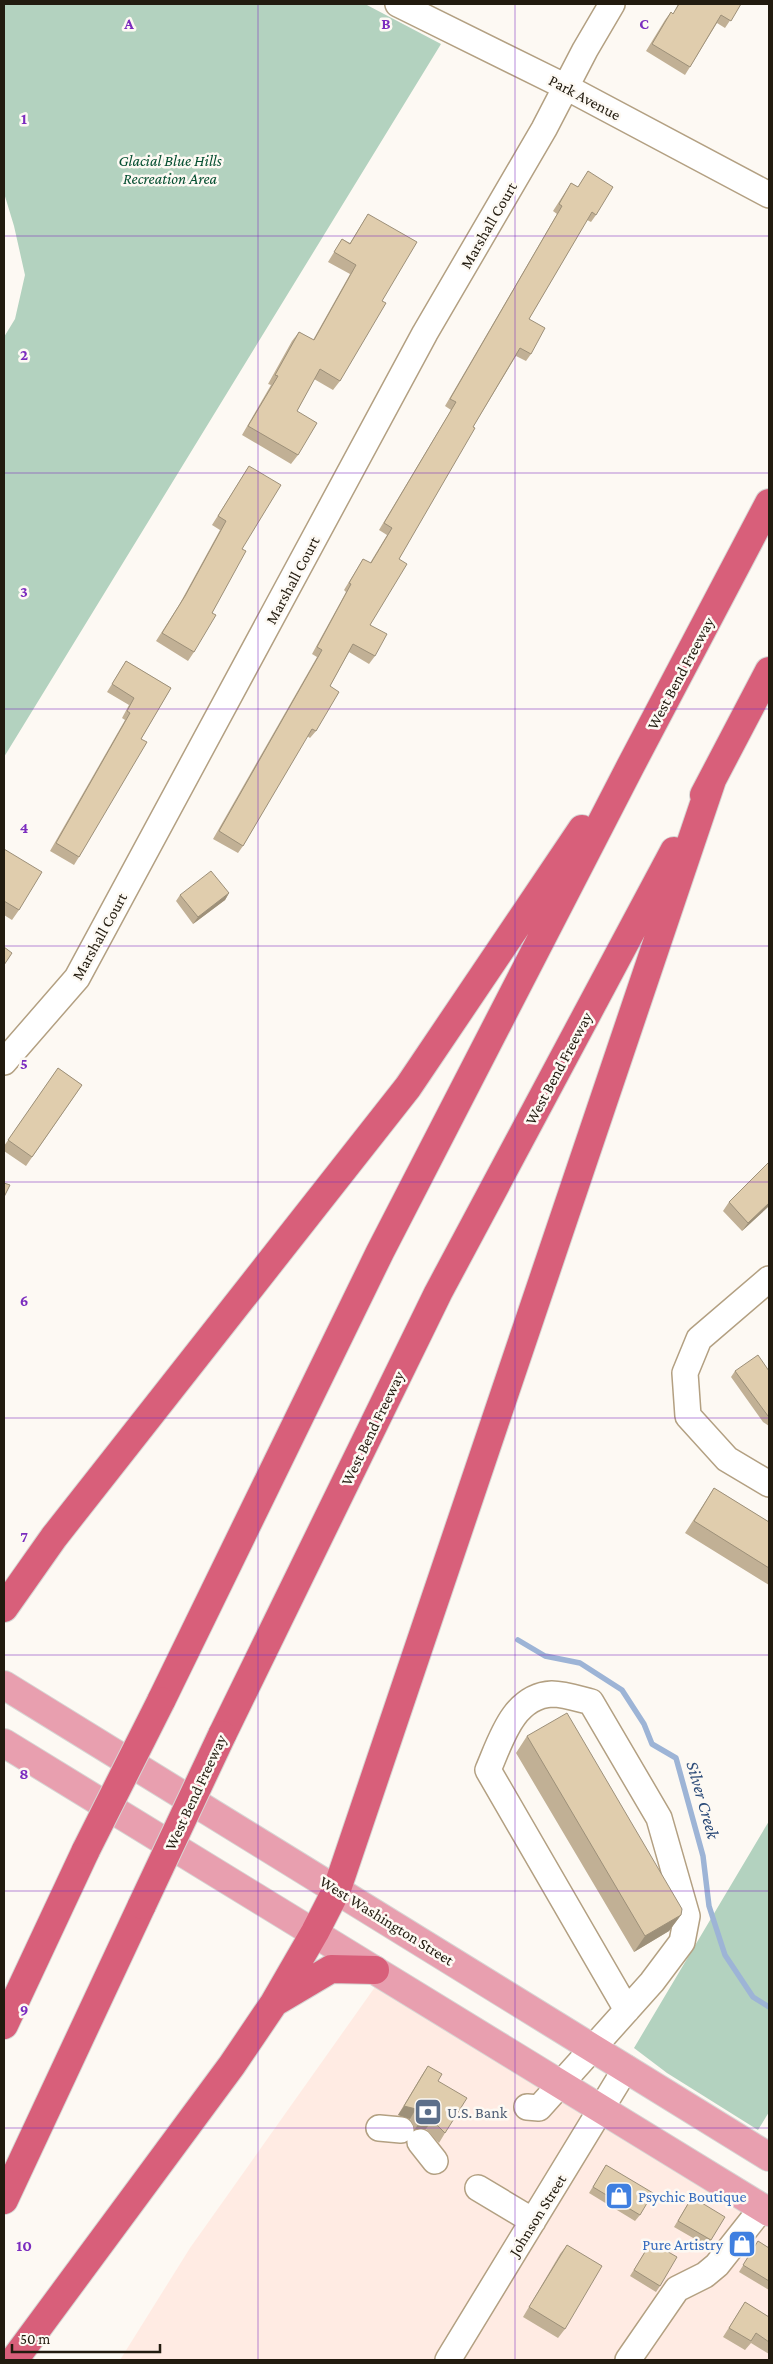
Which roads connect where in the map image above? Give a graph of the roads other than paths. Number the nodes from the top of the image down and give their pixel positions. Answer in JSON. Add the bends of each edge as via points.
{"nodes":[{"id":1,"x":398,"y":4,"type":"edge"},
{"id":2,"x":612,"y":4,"type":"edge"},
{"id":3,"x":566,"y":87,"type":"junction"},
{"id":4,"x":769,"y":195,"type":"edge"},
{"id":5,"x":769,"y":503,"type":"edge"},
{"id":6,"x":769,"y":671,"type":"edge"},
{"id":7,"x":630,"y":766,"type":"junction"},
{"id":8,"x":712,"y":780,"type":"junction"},
{"id":9,"x":4,"y":1062,"type":"edge"},
{"id":10,"x":769,"y":1279,"type":"edge"},
{"id":11,"x":769,"y":1484,"type":"edge"},
{"id":12,"x":54,"y":1537,"type":"junction"},
{"id":13,"x":4,"y":1575,"type":"edge"},
{"id":14,"x":4,"y":1608,"type":"edge"},
{"id":15,"x":4,"y":1685,"type":"edge"},
{"id":16,"x":4,"y":1743,"type":"edge"},
{"id":17,"x":337,"y":1889,"type":"junction"},
{"id":18,"x":315,"y":1932,"type":"junction"},
{"id":19,"x":375,"y":1970,"type":"junction"},
{"id":20,"x":274,"y":2004,"type":"junction"},
{"id":21,"x":627,"y":2010,"type":"junction"},
{"id":22,"x":4,"y":2025,"type":"edge"},
{"id":23,"x":593,"y":2048,"type":"junction"},
{"id":24,"x":626,"y":2068,"type":"junction"},
{"id":25,"x":562,"y":2085,"type":"junction"},
{"id":26,"x":527,"y":2107,"type":"dead end"},
{"id":27,"x":602,"y":2110,"type":"junction"},
{"id":28,"x":769,"y":2157,"type":"edge"},
{"id":29,"x":478,"y":2188,"type":"dead end"},
{"id":30,"x":4,"y":2200,"type":"edge"},
{"id":31,"x":766,"y":2210,"type":"edge"},
{"id":32,"x":534,"y":2221,"type":"junction"},
{"id":33,"x":14,"y":2360,"type":"edge"},
{"id":34,"x":448,"y":2360,"type":"edge"},
{"id":35,"x":628,"y":2360,"type":"edge"}],
"edges":[{"from":1,"to":3,"type":"street","name":"Park Avenue"},
{"from":2,"to":3,"type":"street","name":"Marshall Court"},
{"from":3,"to":4,"type":"street","name":"Park Avenue"},
{"from":3,"to":9,"type":"street","name":"Marshall Court","via":[[420,342],[77,978]]},
{"from":5,"to":7,"type":"highway","name":"West Bend Freeway"},
{"from":6,"to":8,"type":"highway","name":"West Bend Freeway"},
{"from":7,"to":12,"type":"highway","via":[[585,824],[408,1087]]},
{"from":7,"to":22,"type":"highway","name":"West Bend Freeway","bridge":true,"via":[[380,1252],[86,1850]]},
{"from":8,"to":17,"type":"highway"},
{"from":8,"to":30,"type":"highway","name":"West Bend Freeway","bridge":true,"via":[[438,1293],[222,1735]]},
{"from":10,"to":11,"type":"street","via":[[700,1340],[685,1373],[688,1416],[727,1459]]},
{"from":12,"to":13,"type":"highway"},
{"from":12,"to":14,"type":"highway"},
{"from":15,"to":17,"type":"main road","name":"West Washington Street"},
{"from":16,"to":18,"type":"main road"},
{"from":17,"to":18,"type":"highway"},
{"from":17,"to":23,"type":"main road","name":"West Washington Street"},
{"from":18,"to":19,"type":"main road"},
{"from":18,"to":20,"type":"highway"},
{"from":19,"to":20,"type":"highway","via":[[331,1969]]},
{"from":19,"to":25,"type":"main road"},
{"from":20,"to":33,"type":"highway"},
{"from":21,"to":21,"type":"street","via":[[682,1942],[687,1916],[659,1818],[591,1702],[553,1694],[532,1698],[509,1722],[488,1770]]},
{"from":21,"to":23,"type":"street"},
{"from":23,"to":24,"type":"main road","name":"West Washington Street"},
{"from":23,"to":25,"type":"street"},
{"from":24,"to":27,"type":"street","name":"Johnson Street"},
{"from":24,"to":28,"type":"main road","name":"West Washington Street"},
{"from":25,"to":26,"type":"street","via":[[539,2108]]},
{"from":25,"to":27,"type":"main road"},
{"from":27,"to":31,"type":"main road"},
{"from":27,"to":32,"type":"street","name":"Johnson Street"},
{"from":29,"to":32,"type":"street"},
{"from":31,"to":35,"type":"street","via":[[705,2276],[677,2289]]},
{"from":32,"to":34,"type":"street","name":"Johnson Street"}]}
